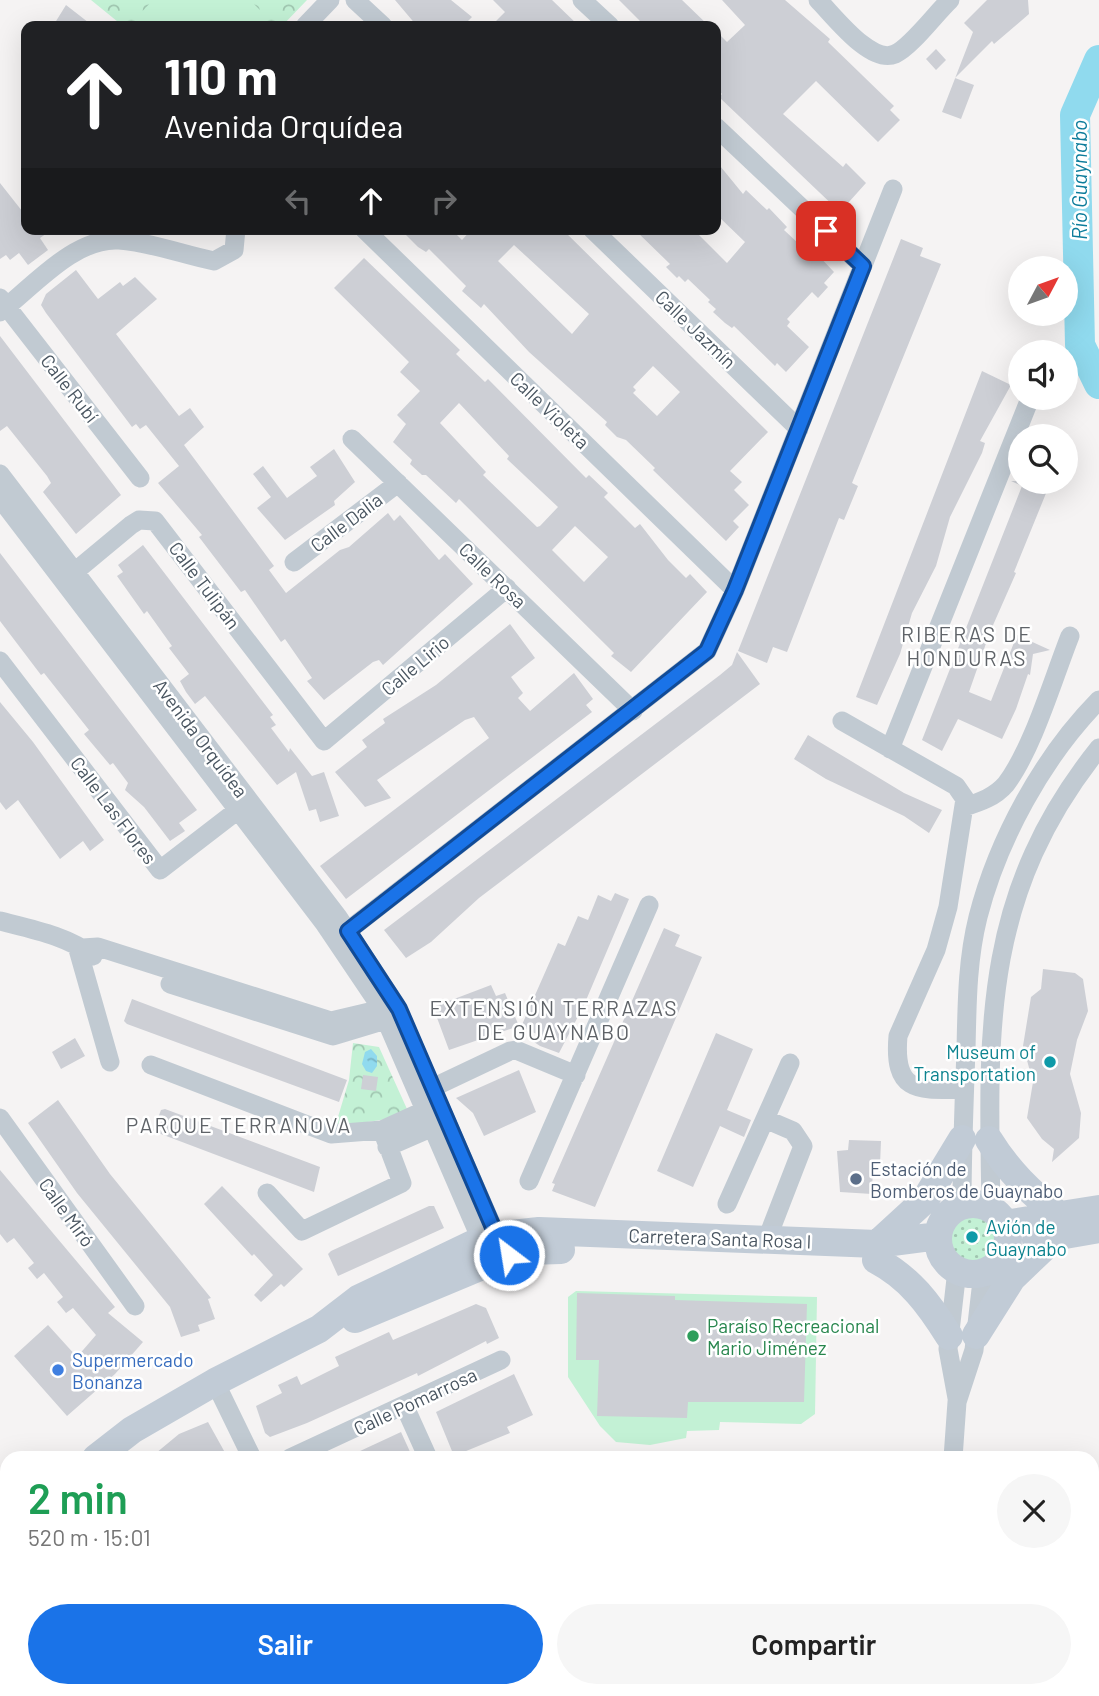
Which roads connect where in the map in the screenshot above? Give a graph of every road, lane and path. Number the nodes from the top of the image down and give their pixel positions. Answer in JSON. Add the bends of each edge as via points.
{"nodes":[{"id":1,"x":330,"y":0,"type":"edge"},
{"id":2,"x":355,"y":0,"type":"edge"},
{"id":3,"x":582,"y":0,"type":"edge"},
{"id":4,"x":818,"y":0,"type":"edge"},
{"id":5,"x":950,"y":0,"type":"edge"},
{"id":6,"x":310,"y":21,"type":"edge"},
{"id":7,"x":378,"y":21,"type":"edge"},
{"id":8,"x":605,"y":21,"type":"edge"},
{"id":9,"x":721,"y":132,"type":"edge"},
{"id":10,"x":893,"y":189,"type":"dead end"},
{"id":11,"x":235,"y":235,"type":"edge"},
{"id":12,"x":370,"y":235,"type":"edge"},
{"id":13,"x":598,"y":235,"type":"edge"},
{"id":14,"x":863,"y":266,"type":"junction"},
{"id":15,"x":2,"y":306,"type":"edge"},
{"id":16,"x":1025,"y":410,"type":"edge"},
{"id":17,"x":799,"y":429,"type":"junction"},
{"id":18,"x":352,"y":439,"type":"dead end"},
{"id":19,"x":0,"y":474,"type":"edge"},
{"id":20,"x":140,"y":478,"type":"dead end"},
{"id":21,"x":398,"y":483,"type":"junction"},
{"id":22,"x":0,"y":498,"type":"edge"},
{"id":23,"x":294,"y":562,"type":"dead end"},
{"id":24,"x":69,"y":576,"type":"junction"},
{"id":25,"x":507,"y":589,"type":"junction"},
{"id":26,"x":735,"y":590,"type":"junction"},
{"id":27,"x":1070,"y":636,"type":"dead end"},
{"id":28,"x":0,"y":661,"type":"edge"},
{"id":29,"x":1099,"y":700,"type":"edge"},
{"id":30,"x":633,"y":712,"type":"junction"},
{"id":31,"x":842,"y":721,"type":"dead end"},
{"id":32,"x":324,"y":741,"type":"joint"},
{"id":33,"x":890,"y":748,"type":"junction"},
{"id":34,"x":1099,"y":748,"type":"edge"},
{"id":35,"x":243,"y":806,"type":"junction"},
{"id":36,"x":964,"y":807,"type":"junction"},
{"id":37,"x":649,"y":905,"type":"dead end"},
{"id":38,"x":0,"y":921,"type":"edge"},
{"id":39,"x":342,"y":935,"type":"junction"},
{"id":40,"x":80,"y":947,"type":"junction"},
{"id":41,"x":391,"y":1012,"type":"junction"},
{"id":42,"x":110,"y":1062,"type":"dead end"},
{"id":43,"x":790,"y":1063,"type":"dead end"},
{"id":44,"x":151,"y":1065,"type":"dead end"},
{"id":45,"x":576,"y":1075,"type":"junction"},
{"id":46,"x":432,"y":1088,"type":"junction"},
{"id":47,"x":964,"y":1089,"type":"junction"},
{"id":48,"x":0,"y":1118,"type":"edge"},
{"id":49,"x":430,"y":1119,"type":"junction"},
{"id":50,"x":765,"y":1119,"type":"junction"},
{"id":51,"x":384,"y":1139,"type":"junction"},
{"id":52,"x":976,"y":1140,"type":"junction"},
{"id":53,"x":6,"y":1142,"type":"edge"},
{"id":54,"x":529,"y":1181,"type":"dead end"},
{"id":55,"x":267,"y":1193,"type":"dead end"},
{"id":56,"x":727,"y":1203,"type":"dead end"},
{"id":57,"x":962,"y":1205,"type":"junction"},
{"id":58,"x":1081,"y":1222,"type":"edge"},
{"id":59,"x":1001,"y":1226,"type":"junction"},
{"id":60,"x":767,"y":1240,"type":"junction"},
{"id":61,"x":490,"y":1245,"type":"junction"},
{"id":62,"x":876,"y":1252,"type":"junction"},
{"id":63,"x":955,"y":1258,"type":"junction"},
{"id":64,"x":135,"y":1306,"type":"dead end"},
{"id":65,"x":962,"y":1335,"type":"junction"},
{"id":66,"x":501,"y":1360,"type":"dead end"},
{"id":67,"x":215,"y":1382,"type":"junction"},
{"id":68,"x":957,"y":1402,"type":"junction"},
{"id":69,"x":405,"y":1407,"type":"junction"},
{"id":70,"x":105,"y":1451,"type":"edge"},
{"id":71,"x":249,"y":1451,"type":"edge"},
{"id":72,"x":306,"y":1451,"type":"edge"},
{"id":73,"x":425,"y":1451,"type":"edge"},
{"id":74,"x":954,"y":1451,"type":"edge"}],
"edges":[{"from":1,"to":6,"type":"street"},
{"from":2,"to":7,"type":"street"},
{"from":3,"to":8,"type":"street"},
{"from":4,"to":5,"type":"street","via":[[870,51],[882,56],[897,53]]},
{"from":9,"to":14,"type":"street"},
{"from":10,"to":14,"type":"street"},
{"from":11,"to":15,"type":"street","via":[[234,250],[214,261],[118,240],[103,241],[74,254]]},
{"from":12,"to":26,"type":"street","name":"Calle Violeta"},
{"from":13,"to":17,"type":"street","name":"Calle Jazmín"},
{"from":14,"to":17,"type":"street"},
{"from":15,"to":20,"type":"street","name":"Calle Rubí"},
{"from":16,"to":33,"type":"street"},
{"from":17,"to":26,"type":"street"},
{"from":18,"to":21,"type":"street","name":"Calle Rosa"},
{"from":19,"to":24,"type":"street","name":"Avenida Orquídea"},
{"from":21,"to":23,"type":"street","name":"Calle Dalia"},
{"from":21,"to":25,"type":"street","name":"Calle Rosa"},
{"from":22,"to":24,"type":"street","name":"Avenida Orquídea"},
{"from":24,"to":32,"type":"street","name":"Calle Tulipán","via":[[131,525],[139,520],[155,521]]},
{"from":24,"to":35,"type":"street","name":"Avenida Orquídea"},
{"from":25,"to":30,"type":"street","name":"Calle Rosa"},
{"from":25,"to":32,"type":"street","name":"Calle Lirio"},
{"from":26,"to":30,"type":"street","via":[[707,651]]},
{"from":27,"to":36,"type":"street","via":[[1023,752],[1005,784],[990,798]]},
{"from":28,"to":35,"type":"street","name":"Calle Las Flores","via":[[160,870]]},
{"from":29,"to":47,"type":"street","via":[[1065,737],[1017,818],[978,916],[968,982]]},
{"from":30,"to":39,"type":"street"},
{"from":31,"to":33,"type":"street"},
{"from":33,"to":36,"type":"street","via":[[956,786],[965,799]]},
{"from":34,"to":52,"type":"street","via":[[1058,805],[1022,879],[1003,939]]},
{"from":35,"to":39,"type":"street","name":"Avenida Orquídea"},
{"from":36,"to":47,"type":"street","via":[[945,918],[936,950],[905,1015],[897,1050],[898,1065],[913,1087]]},
{"from":37,"to":45,"type":"street"},
{"from":38,"to":40,"type":"street"},
{"from":39,"to":41,"type":"street","name":"Avenida Orquídea"},
{"from":40,"to":41,"type":"street","via":[[97,960],[326,1034],[347,1033]]},
{"from":40,"to":42,"type":"street"},
{"from":41,"to":46,"type":"street","name":"Avenida Orquídea"},
{"from":41,"to":49,"type":"street","name":"Avenida Orquídea"},
{"from":43,"to":50,"type":"street"},
{"from":44,"to":51,"type":"street","via":[[331,1134]]},
{"from":45,"to":46,"type":"street","via":[[516,1050]]},
{"from":45,"to":54,"type":"street"},
{"from":46,"to":61,"type":"street","name":"Avenida Orquídea"},
{"from":47,"to":52,"type":"street"},
{"from":48,"to":53,"type":"street","name":"Calle Miró"},
{"from":49,"to":51,"type":"street"},
{"from":49,"to":61,"type":"street","name":"Avenida Orquídea"},
{"from":50,"to":56,"type":"street"},
{"from":50,"to":60,"type":"street","via":[[793,1131],[803,1146]]},
{"from":51,"to":55,"type":"street","via":[[402,1184],[302,1231]]},
{"from":52,"to":57,"type":"street"},
{"from":52,"to":58,"type":"street","via":[[1002,1160],[1028,1191]]},
{"from":52,"to":59,"type":"street"},
{"from":52,"to":62,"type":"street"},
{"from":53,"to":64,"type":"street","name":"Calle Miró"},
{"from":57,"to":59,"type":"street","via":[[980,1204]]},
{"from":57,"to":63,"type":"street","via":[[945,1218]]},
{"from":58,"to":59,"type":"street"},
{"from":58,"to":65,"type":"street","via":[[1012,1279]]},
{"from":59,"to":63,"type":"street","via":[[1000,1262]]},
{"from":60,"to":61,"type":"street","name":"Carretera Santa Rosa I","via":[[539,1231]]},
{"from":60,"to":62,"type":"street","name":"Carretera Santa Rosa I"},
{"from":61,"to":62,"type":"street","name":"Carretera Santa Rosa I"},
{"from":61,"to":67,"type":"street","name":"Carretera Santa Rosa I","via":[[366,1316],[319,1329]]},
{"from":62,"to":63,"type":"street","name":"Carretera Santa Rosa I"},
{"from":62,"to":65,"type":"street"},
{"from":63,"to":65,"type":"street"},
{"from":63,"to":65,"type":"street"},
{"from":65,"to":68,"type":"street","via":[[948,1349]]},
{"from":65,"to":68,"type":"street","via":[[974,1350]]},
{"from":66,"to":69,"type":"street","name":"Calle Pomarrosa"},
{"from":67,"to":70,"type":"street","name":"Carretera Santa Rosa I"},
{"from":67,"to":71,"type":"street"},
{"from":68,"to":74,"type":"street"},
{"from":69,"to":72,"type":"street","name":"Calle Pomarrosa"},
{"from":69,"to":73,"type":"street"}]}
